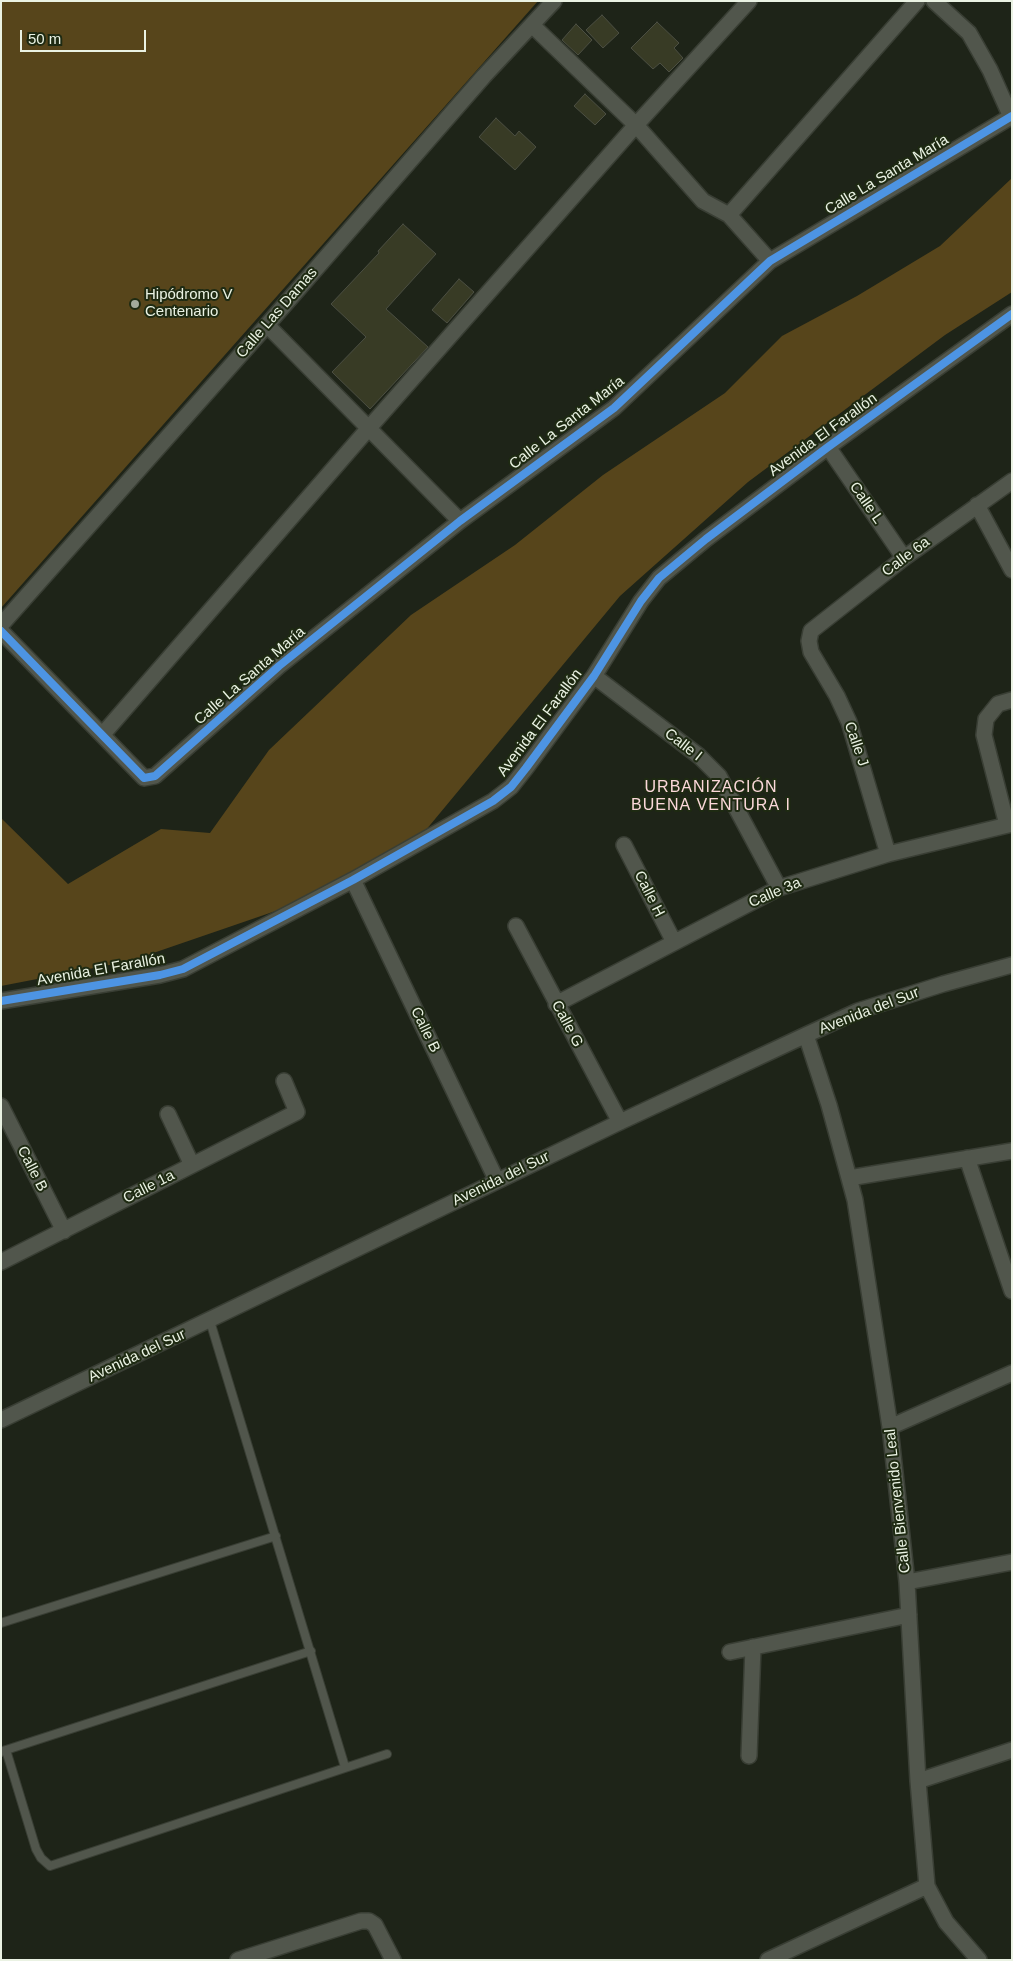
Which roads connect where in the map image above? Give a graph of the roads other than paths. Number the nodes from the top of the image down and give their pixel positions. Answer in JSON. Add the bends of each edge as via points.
{"nodes":[{"id":1,"x":554,"y":1,"type":"edge"},
{"id":2,"x":749,"y":1,"type":"edge"},
{"id":3,"x":917,"y":1,"type":"edge"},
{"id":4,"x":934,"y":1,"type":"edge"},
{"id":5,"x":533,"y":26,"type":"junction"},
{"id":6,"x":1011,"y":117,"type":"edge"},
{"id":7,"x":636,"y":125,"type":"junction"},
{"id":8,"x":729,"y":215,"type":"junction"},
{"id":9,"x":770,"y":261,"type":"junction"},
{"id":10,"x":1012,"y":314,"type":"edge"},
{"id":11,"x":267,"y":325,"type":"junction"},
{"id":12,"x":368,"y":429,"type":"junction"},
{"id":13,"x":828,"y":447,"type":"junction"},
{"id":14,"x":1012,"y":481,"type":"edge"},
{"id":15,"x":977,"y":505,"type":"junction"},
{"id":16,"x":460,"y":521,"type":"junction"},
{"id":17,"x":904,"y":558,"type":"junction"},
{"id":18,"x":1012,"y":570,"type":"edge"},
{"id":19,"x":1,"y":625,"type":"edge"},
{"id":20,"x":1,"y":631,"type":"edge"},
{"id":21,"x":808,"y":641,"type":"joint"},
{"id":22,"x":594,"y":676,"type":"junction"},
{"id":23,"x":1012,"y":700,"type":"edge"},
{"id":24,"x":103,"y":734,"type":"junction"},
{"id":25,"x":1009,"y":824,"type":"edge"},
{"id":26,"x":624,"y":845,"type":"dead end"},
{"id":27,"x":888,"y":854,"type":"junction"},
{"id":28,"x":353,"y":880,"type":"junction"},
{"id":29,"x":779,"y":888,"type":"junction"},
{"id":30,"x":516,"y":926,"type":"dead end"},
{"id":31,"x":674,"y":942,"type":"junction"},
{"id":32,"x":1012,"y":965,"type":"edge"},
{"id":33,"x":1,"y":1001,"type":"edge"},
{"id":34,"x":556,"y":1004,"type":"junction"},
{"id":35,"x":806,"y":1035,"type":"junction"},
{"id":36,"x":284,"y":1081,"type":"dead end"},
{"id":37,"x":1,"y":1106,"type":"edge"},
{"id":38,"x":168,"y":1114,"type":"dead end"},
{"id":39,"x":620,"y":1122,"type":"junction"},
{"id":40,"x":5,"y":1123,"type":"edge"},
{"id":41,"x":1012,"y":1151,"type":"edge"},
{"id":42,"x":967,"y":1158,"type":"junction"},
{"id":43,"x":192,"y":1166,"type":"junction"},
{"id":44,"x":849,"y":1178,"type":"junction"},
{"id":45,"x":497,"y":1181,"type":"junction"},
{"id":46,"x":64,"y":1231,"type":"junction"},
{"id":47,"x":1,"y":1262,"type":"edge"},
{"id":48,"x":1012,"y":1291,"type":"edge"},
{"id":49,"x":210,"y":1321,"type":"junction"},
{"id":50,"x":1012,"y":1373,"type":"edge"},
{"id":51,"x":1,"y":1420,"type":"edge"},
{"id":52,"x":890,"y":1427,"type":"junction"},
{"id":53,"x":276,"y":1536,"type":"junction"},
{"id":54,"x":1012,"y":1562,"type":"edge"},
{"id":55,"x":907,"y":1582,"type":"junction"},
{"id":56,"x":909,"y":1615,"type":"junction"},
{"id":57,"x":1,"y":1623,"type":"edge"},
{"id":58,"x":753,"y":1648,"type":"junction"},
{"id":59,"x":311,"y":1651,"type":"junction"},
{"id":60,"x":730,"y":1652,"type":"dead end"},
{"id":61,"x":1012,"y":1750,"type":"edge"},
{"id":62,"x":4,"y":1751,"type":"edge"},
{"id":63,"x":387,"y":1754,"type":"dead end"},
{"id":64,"x":749,"y":1756,"type":"dead end"},
{"id":65,"x":346,"y":1767,"type":"junction"},
{"id":66,"x":918,"y":1781,"type":"junction"},
{"id":67,"x":927,"y":1886,"type":"junction"},
{"id":68,"x":772,"y":1959,"type":"edge"},
{"id":69,"x":238,"y":1960,"type":"edge"},
{"id":70,"x":393,"y":1960,"type":"edge"},
{"id":71,"x":979,"y":1960,"type":"edge"}],
"edges":[{"from":1,"to":5,"type":"street","name":"Calle Las Damas"},
{"from":2,"to":7,"type":"street"},
{"from":3,"to":8,"type":"street"},
{"from":4,"to":6,"type":"street","via":[[969,33]]},
{"from":5,"to":7,"type":"street"},
{"from":5,"to":11,"type":"street","name":"Calle Las Damas","via":[[484,76]]},
{"from":6,"to":9,"type":"street","name":"Calle La Santa María"},
{"from":7,"to":8,"type":"street","via":[[703,201]]},
{"from":7,"to":12,"type":"street"},
{"from":8,"to":9,"type":"street"},
{"from":9,"to":16,"type":"street","name":"Calle La Santa María","via":[[614,408]]},
{"from":10,"to":13,"type":"street","name":"Avenida El Farallón"},
{"from":11,"to":12,"type":"street"},
{"from":11,"to":19,"type":"street","name":"Calle Las Damas"},
{"from":12,"to":16,"type":"street"},
{"from":12,"to":24,"type":"street"},
{"from":13,"to":17,"type":"street","name":"Calle L"},
{"from":13,"to":22,"type":"street","name":"Avenida El Farallón","via":[[659,578],[640,601]]},
{"from":14,"to":15,"type":"street","name":"Calle 6a"},
{"from":15,"to":17,"type":"street","name":"Calle 6a"},
{"from":15,"to":18,"type":"street"},
{"from":16,"to":24,"type":"street","name":"Calle La Santa María","via":[[279,666],[155,776],[144,778]]},
{"from":17,"to":21,"type":"street","name":"Calle 6a","via":[[811,631]]},
{"from":20,"to":24,"type":"street"},
{"from":21,"to":27,"type":"street","name":"Calle J","via":[[849,722]]},
{"from":22,"to":28,"type":"street","name":"Avenida El Farallón","via":[[510,787],[493,801]]},
{"from":22,"to":29,"type":"street","name":"Calle I","via":[[699,756],[719,776]]},
{"from":23,"to":25,"type":"street","via":[[998,704],[986,719],[984,735]]},
{"from":25,"to":27,"type":"street","name":"Calle 3a"},
{"from":26,"to":31,"type":"street","name":"Calle H"},
{"from":27,"to":29,"type":"street","name":"Calle 3a"},
{"from":28,"to":33,"type":"street","name":"Avenida El Farallón","via":[[183,969]]},
{"from":28,"to":45,"type":"street","name":"Calle B"},
{"from":29,"to":31,"type":"street","name":"Calle 3a"},
{"from":30,"to":34,"type":"street","name":"Calle G"},
{"from":31,"to":34,"type":"street","name":"Calle 3a"},
{"from":32,"to":35,"type":"street","name":"Avenida del Sur","via":[[858,1012]]},
{"from":34,"to":39,"type":"street","name":"Calle G"},
{"from":35,"to":39,"type":"street","name":"Avenida del Sur"},
{"from":35,"to":44,"type":"street","name":"Calle Bienvenido Leal"},
{"from":36,"to":43,"type":"street","name":"Calle 1a","via":[[297,1112]]},
{"from":37,"to":40,"type":"street","name":"Calle B"},
{"from":38,"to":43,"type":"street"},
{"from":39,"to":45,"type":"street","name":"Avenida del Sur"},
{"from":40,"to":46,"type":"street","name":"Calle B"},
{"from":41,"to":42,"type":"street"},
{"from":42,"to":44,"type":"street"},
{"from":42,"to":48,"type":"street"},
{"from":43,"to":46,"type":"street","name":"Calle 1a"},
{"from":44,"to":52,"type":"street","name":"Calle Bienvenido Leal","via":[[856,1200]]},
{"from":45,"to":49,"type":"street","name":"Avenida del Sur"},
{"from":46,"to":47,"type":"street","name":"Calle 1a"},
{"from":49,"to":51,"type":"street","name":"Avenida del Sur"},
{"from":49,"to":53,"type":"lane"},
{"from":50,"to":52,"type":"street"},
{"from":52,"to":55,"type":"street","name":"Calle Bienvenido Leal"},
{"from":53,"to":57,"type":"lane"},
{"from":53,"to":59,"type":"lane"},
{"from":54,"to":55,"type":"street"},
{"from":55,"to":56,"type":"street","name":"Calle Bienvenido Leal"},
{"from":56,"to":58,"type":"street"},
{"from":56,"to":66,"type":"street","name":"Calle Bienvenido Leal"},
{"from":58,"to":60,"type":"street"},
{"from":58,"to":64,"type":"street"},
{"from":59,"to":62,"type":"lane"},
{"from":59,"to":65,"type":"lane"},
{"from":61,"to":66,"type":"street"},
{"from":62,"to":65,"type":"lane","via":[[36,1849],[50,1866]]},
{"from":63,"to":65,"type":"lane"},
{"from":66,"to":67,"type":"street","name":"Calle Bienvenido Leal"},
{"from":67,"to":68,"type":"street"},
{"from":67,"to":71,"type":"street","name":"Calle Bienvenido Leal","via":[[946,1922]]},
{"from":69,"to":70,"type":"street","via":[[361,1921],[375,1925]]}]}
